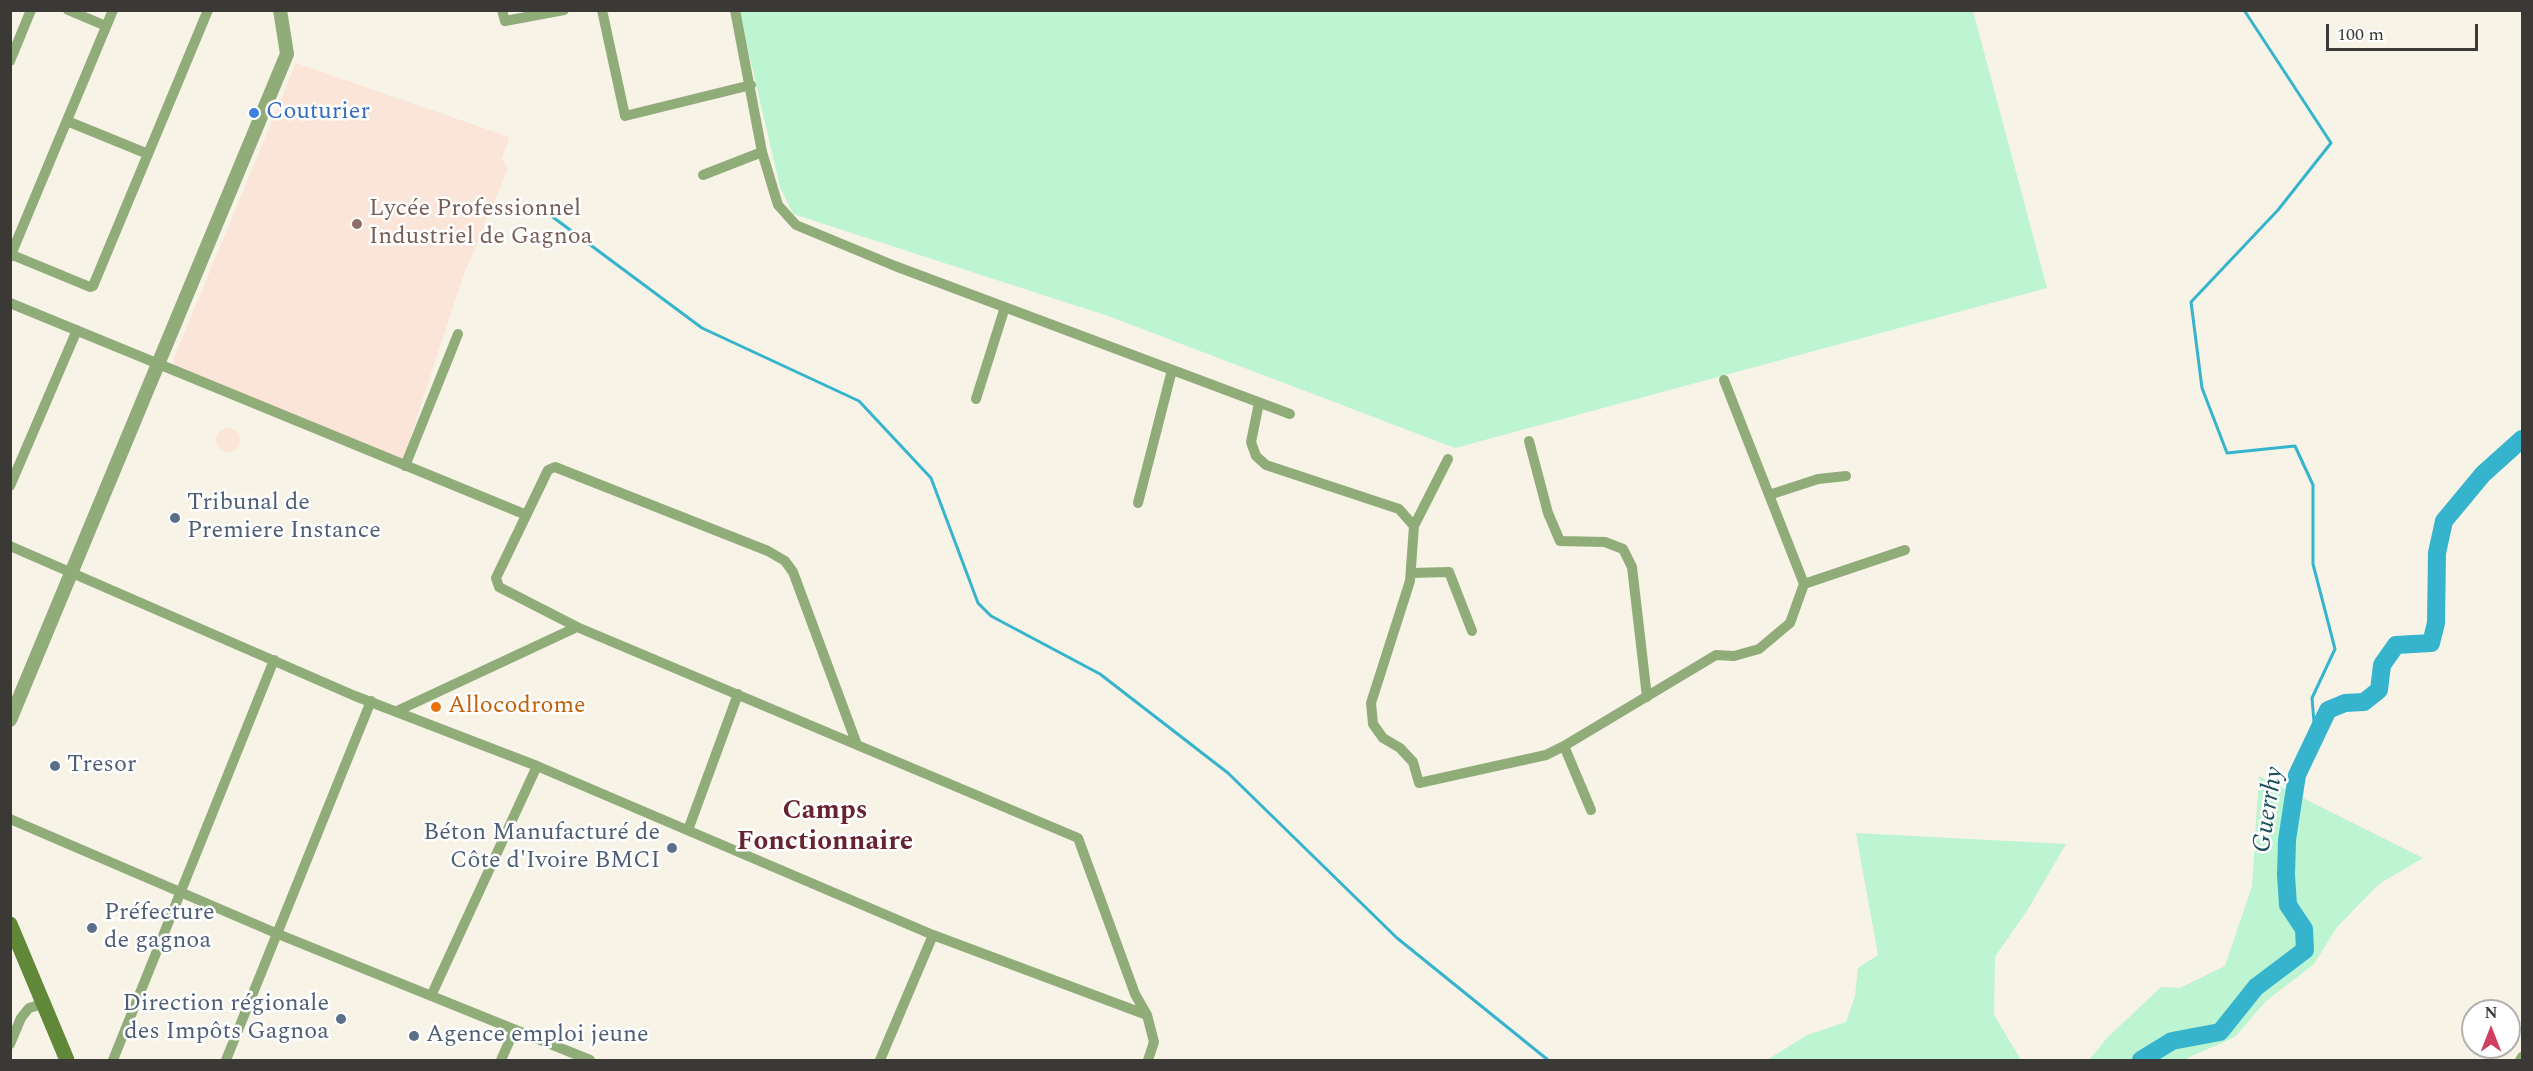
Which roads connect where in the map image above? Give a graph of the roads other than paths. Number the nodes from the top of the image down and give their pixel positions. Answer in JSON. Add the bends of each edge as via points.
{"nodes":[{"id":1,"x":32,"y":10,"type":"edge"},
{"id":2,"x":68,"y":10,"type":"edge"},
{"id":3,"x":113,"y":10,"type":"edge"},
{"id":4,"x":208,"y":10,"type":"edge"},
{"id":5,"x":280,"y":10,"type":"edge"},
{"id":6,"x":502,"y":10,"type":"edge"},
{"id":7,"x":564,"y":10,"type":"edge"},
{"id":8,"x":602,"y":10,"type":"edge"},
{"id":9,"x":735,"y":10,"type":"edge"},
{"id":10,"x":106,"y":26,"type":"junction"},
{"id":11,"x":10,"y":61,"type":"edge"},
{"id":12,"x":751,"y":85,"type":"junction"},
{"id":13,"x":67,"y":121,"type":"junction"},
{"id":14,"x":762,"y":152,"type":"junction"},
{"id":15,"x":148,"y":154,"type":"junction"},
{"id":16,"x":703,"y":175,"type":"dead end"},
{"id":17,"x":11,"y":255,"type":"edge"},
{"id":18,"x":10,"y":303,"type":"edge"},
{"id":19,"x":1005,"y":307,"type":"junction"},
{"id":20,"x":77,"y":330,"type":"junction"},
{"id":21,"x":458,"y":334,"type":"dead end"},
{"id":22,"x":158,"y":363,"type":"junction"},
{"id":23,"x":1172,"y":370,"type":"junction"},
{"id":24,"x":1724,"y":381,"type":"dead end"},
{"id":25,"x":976,"y":399,"type":"dead end"},
{"id":26,"x":1259,"y":403,"type":"junction"},
{"id":27,"x":1290,"y":414,"type":"dead end"},
{"id":28,"x":1529,"y":441,"type":"dead end"},
{"id":29,"x":1448,"y":459,"type":"dead end"},
{"id":30,"x":405,"y":466,"type":"junction"},
{"id":31,"x":1846,"y":476,"type":"dead end"},
{"id":32,"x":10,"y":486,"type":"edge"},
{"id":33,"x":1769,"y":495,"type":"junction"},
{"id":34,"x":1138,"y":503,"type":"dead end"},
{"id":35,"x":524,"y":514,"type":"junction"},
{"id":36,"x":1414,"y":526,"type":"junction"},
{"id":37,"x":10,"y":546,"type":"edge"},
{"id":38,"x":1905,"y":550,"type":"dead end"},
{"id":39,"x":1411,"y":573,"type":"junction"},
{"id":40,"x":72,"y":574,"type":"junction"},
{"id":41,"x":1804,"y":584,"type":"junction"},
{"id":42,"x":577,"y":627,"type":"junction"},
{"id":43,"x":1472,"y":631,"type":"dead end"},
{"id":44,"x":274,"y":660,"type":"junction"},
{"id":45,"x":738,"y":694,"type":"junction"},
{"id":46,"x":1647,"y":697,"type":"junction"},
{"id":47,"x":371,"y":701,"type":"junction"},
{"id":48,"x":398,"y":711,"type":"junction"},
{"id":49,"x":10,"y":720,"type":"edge"},
{"id":50,"x":856,"y":742,"type":"junction"},
{"id":51,"x":1564,"y":746,"type":"junction"},
{"id":52,"x":537,"y":766,"type":"junction"},
{"id":53,"x":1591,"y":810,"type":"dead end"},
{"id":54,"x":10,"y":819,"type":"edge"},
{"id":55,"x":688,"y":830,"type":"junction"},
{"id":56,"x":181,"y":893,"type":"junction"},
{"id":57,"x":10,"y":924,"type":"edge"},
{"id":58,"x":278,"y":934,"type":"junction"},
{"id":59,"x":933,"y":935,"type":"junction"},
{"id":60,"x":431,"y":996,"type":"junction"},
{"id":61,"x":46,"y":1003,"type":"junction"},
{"id":62,"x":1147,"y":1015,"type":"junction"},
{"id":63,"x":514,"y":1030,"type":"junction"},
{"id":64,"x":10,"y":1044,"type":"edge"},
{"id":65,"x":67,"y":1060,"type":"edge"},
{"id":66,"x":113,"y":1060,"type":"edge"},
{"id":67,"x":226,"y":1060,"type":"edge"},
{"id":68,"x":501,"y":1060,"type":"edge"},
{"id":69,"x":590,"y":1060,"type":"edge"},
{"id":70,"x":880,"y":1060,"type":"edge"},
{"id":71,"x":1148,"y":1060,"type":"edge"}],
"edges":[{"from":1,"to":11,"type":"street"},
{"from":2,"to":10,"type":"street"},
{"from":3,"to":10,"type":"street"},
{"from":4,"to":15,"type":"street"},
{"from":5,"to":22,"type":"street","via":[[287,54]]},
{"from":6,"to":7,"type":"street","via":[[505,21]]},
{"from":8,"to":12,"type":"street","via":[[625,116]]},
{"from":9,"to":12,"type":"street"},
{"from":10,"to":13,"type":"street"},
{"from":12,"to":14,"type":"street"},
{"from":13,"to":15,"type":"street"},
{"from":13,"to":17,"type":"street"},
{"from":14,"to":16,"type":"street"},
{"from":14,"to":19,"type":"street","via":[[778,205],[796,225]]},
{"from":15,"to":17,"type":"street","via":[[93,286]]},
{"from":18,"to":20,"type":"street"},
{"from":19,"to":23,"type":"street"},
{"from":19,"to":25,"type":"street"},
{"from":20,"to":22,"type":"street"},
{"from":20,"to":32,"type":"street"},
{"from":21,"to":30,"type":"street"},
{"from":22,"to":30,"type":"street"},
{"from":22,"to":40,"type":"street"},
{"from":23,"to":26,"type":"street"},
{"from":23,"to":34,"type":"street"},
{"from":24,"to":33,"type":"street"},
{"from":26,"to":27,"type":"street"},
{"from":26,"to":36,"type":"street","via":[[1251,442],[1256,456],[1266,465],[1399,509]]},
{"from":28,"to":46,"type":"street","via":[[1548,513],[1560,541],[1605,542],[1623,549],[1632,567]]},
{"from":29,"to":36,"type":"street"},
{"from":30,"to":35,"type":"street"},
{"from":31,"to":33,"type":"street","via":[[1818,479]]},
{"from":33,"to":41,"type":"street"},
{"from":35,"to":42,"type":"street","via":[[496,584]]},
{"from":35,"to":50,"type":"street","via":[[548,470],[555,467],[768,550],[785,561],[793,572]]},
{"from":36,"to":39,"type":"street"},
{"from":37,"to":40,"type":"street"},
{"from":38,"to":41,"type":"street"},
{"from":39,"to":43,"type":"street","via":[[1449,572]]},
{"from":39,"to":51,"type":"street","via":[[1371,703],[1373,724],[1383,738],[1413,762],[1419,783],[1546,755]]},
{"from":40,"to":44,"type":"street"},
{"from":40,"to":49,"type":"street"},
{"from":41,"to":46,"type":"street","via":[[1790,623],[1759,649],[1734,657],[1716,656]]},
{"from":42,"to":45,"type":"street"},
{"from":42,"to":48,"type":"street"},
{"from":44,"to":47,"type":"street"},
{"from":44,"to":56,"type":"street"},
{"from":45,"to":50,"type":"street"},
{"from":45,"to":55,"type":"street"},
{"from":46,"to":51,"type":"street"},
{"from":47,"to":48,"type":"street"},
{"from":47,"to":58,"type":"street"},
{"from":48,"to":52,"type":"street"},
{"from":50,"to":62,"type":"street","via":[[1078,838],[1135,994]]},
{"from":51,"to":53,"type":"street"},
{"from":52,"to":55,"type":"street"},
{"from":52,"to":60,"type":"street"},
{"from":54,"to":56,"type":"street"},
{"from":55,"to":59,"type":"street"},
{"from":56,"to":58,"type":"street"},
{"from":56,"to":66,"type":"street"},
{"from":57,"to":61,"type":"main road"},
{"from":58,"to":60,"type":"street"},
{"from":58,"to":67,"type":"street"},
{"from":59,"to":62,"type":"street"},
{"from":59,"to":70,"type":"street"},
{"from":60,"to":63,"type":"street"},
{"from":61,"to":64,"type":"street","via":[[29,1008]]},
{"from":61,"to":65,"type":"main road"},
{"from":62,"to":71,"type":"street","via":[[1154,1042]]},
{"from":63,"to":68,"type":"street"},
{"from":63,"to":69,"type":"street"}]}
